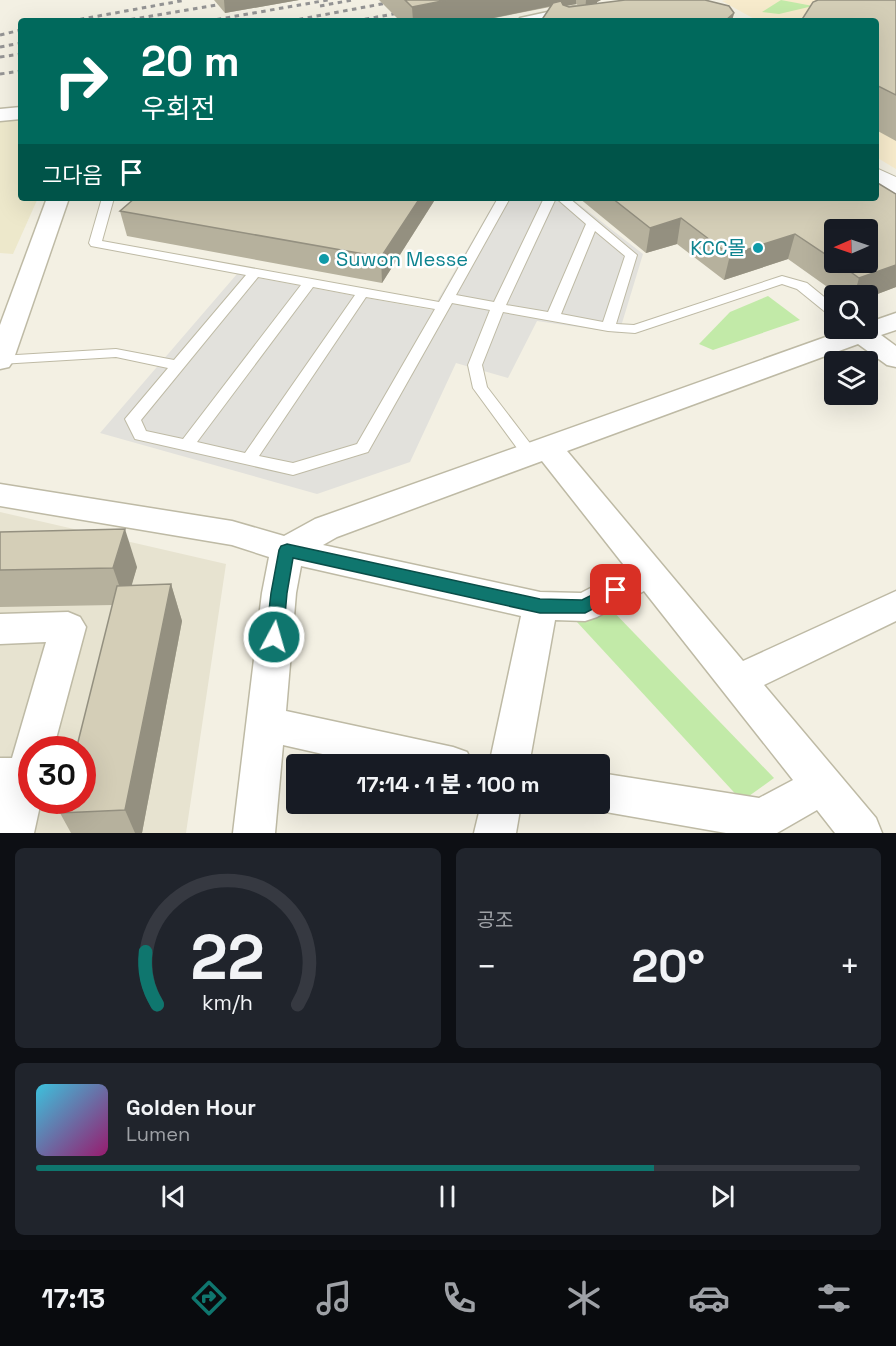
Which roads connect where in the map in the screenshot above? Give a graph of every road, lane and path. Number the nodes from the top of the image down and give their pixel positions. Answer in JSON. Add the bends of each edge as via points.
{"nodes":[{"id":1,"x":576,"y":11,"type":"edge"},
{"id":2,"x":541,"y":18,"type":"edge"},
{"id":3,"x":18,"y":113,"type":"edge"},
{"id":4,"x":0,"y":115,"type":"edge"},
{"id":5,"x":879,"y":177,"type":"edge"},
{"id":6,"x":896,"y":187,"type":"edge"},
{"id":7,"x":57,"y":201,"type":"edge"},
{"id":8,"x":107,"y":201,"type":"edge"},
{"id":9,"x":502,"y":201,"type":"edge"},
{"id":10,"x":549,"y":201,"type":"edge"},
{"id":11,"x":566,"y":201,"type":"edge"},
{"id":12,"x":592,"y":223,"type":"junction"},
{"id":13,"x":254,"y":273,"type":"junction"},
{"id":14,"x":309,"y":283,"type":"junction"},
{"id":15,"x":363,"y":292,"type":"junction"},
{"id":16,"x":446,"y":303,"type":"junction"},
{"id":17,"x":824,"y":304,"type":"edge"},
{"id":18,"x":498,"y":307,"type":"junction"},
{"id":19,"x":553,"y":317,"type":"junction"},
{"id":20,"x":896,"y":321,"type":"edge"},
{"id":21,"x":878,"y":326,"type":"edge"},
{"id":22,"x":608,"y":327,"type":"junction"},
{"id":23,"x":837,"y":339,"type":"edge"},
{"id":24,"x":869,"y":339,"type":"edge"},
{"id":25,"x":896,"y":359,"type":"edge"},
{"id":26,"x":0,"y":361,"type":"edge"},
{"id":27,"x":177,"y":365,"type":"junction"},
{"id":28,"x":187,"y":445,"type":"junction"},
{"id":29,"x":539,"y":452,"type":"junction"},
{"id":30,"x":249,"y":459,"type":"junction"},
{"id":31,"x":0,"y":495,"type":"edge"},
{"id":32,"x":287,"y":550,"type":"junction"},
{"id":33,"x":648,"y":573,"type":"junction"},
{"id":34,"x":896,"y":605,"type":"edge"},
{"id":35,"x":540,"y":606,"type":"junction"},
{"id":36,"x":0,"y":629,"type":"edge"},
{"id":37,"x":739,"y":680,"type":"junction"},
{"id":38,"x":266,"y":724,"type":"junction"},
{"id":39,"x":32,"y":736,"type":"edge"},
{"id":40,"x":403,"y":754,"type":"edge"},
{"id":41,"x":511,"y":754,"type":"edge"},
{"id":42,"x":823,"y":785,"type":"junction"},
{"id":43,"x":610,"y":794,"type":"edge"},
{"id":44,"x":18,"y":795,"type":"edge"},
{"id":45,"x":499,"y":814,"type":"edge"},
{"id":46,"x":13,"y":833,"type":"edge"},
{"id":47,"x":254,"y":833,"type":"edge"},
{"id":48,"x":495,"y":833,"type":"edge"},
{"id":49,"x":861,"y":833,"type":"edge"}],
"edges":[{"from":1,"to":2,"type":"street"},
{"from":3,"to":4,"type":"street"},
{"from":5,"to":6,"type":"street"},
{"from":7,"to":26,"type":"street"},
{"from":8,"to":13,"type":"lane","via":[[95,243]]},
{"from":9,"to":16,"type":"lane"},
{"from":10,"to":18,"type":"lane"},
{"from":11,"to":12,"type":"lane"},
{"from":12,"to":19,"type":"lane"},
{"from":12,"to":22,"type":"lane","via":[[631,255]]},
{"from":13,"to":14,"type":"lane"},
{"from":13,"to":27,"type":"lane"},
{"from":14,"to":15,"type":"lane"},
{"from":14,"to":28,"type":"lane"},
{"from":15,"to":16,"type":"lane"},
{"from":15,"to":30,"type":"lane"},
{"from":16,"to":18,"type":"lane"},
{"from":16,"to":30,"type":"lane","via":[[363,448],[293,469]]},
{"from":17,"to":22,"type":"lane","via":[[802,286],[782,280],[635,329]]},
{"from":18,"to":19,"type":"lane"},
{"from":18,"to":29,"type":"lane","via":[[475,365],[480,388]]},
{"from":19,"to":22,"type":"lane"},
{"from":20,"to":21,"type":"street"},
{"from":23,"to":29,"type":"street"},
{"from":24,"to":25,"type":"street"},
{"from":26,"to":27,"type":"lane","via":[[116,353]]},
{"from":27,"to":28,"type":"lane","via":[[132,419],[140,435]]},
{"from":28,"to":30,"type":"lane"},
{"from":29,"to":32,"type":"street","via":[[326,528]]},
{"from":29,"to":33,"type":"street"},
{"from":31,"to":32,"type":"street","via":[[232,533]]},
{"from":32,"to":35,"type":"street"},
{"from":32,"to":38,"type":"street"},
{"from":33,"to":35,"type":"street","via":[[585,607]]},
{"from":33,"to":37,"type":"street"},
{"from":34,"to":37,"type":"street"},
{"from":35,"to":41,"type":"street"},
{"from":36,"to":39,"type":"street","via":[[69,627]]},
{"from":37,"to":42,"type":"street"},
{"from":38,"to":40,"type":"street"},
{"from":38,"to":47,"type":"street"},
{"from":42,"to":43,"type":"street","via":[[762,819]]},
{"from":42,"to":49,"type":"street"},
{"from":44,"to":46,"type":"street"},
{"from":45,"to":48,"type":"street"}]}
